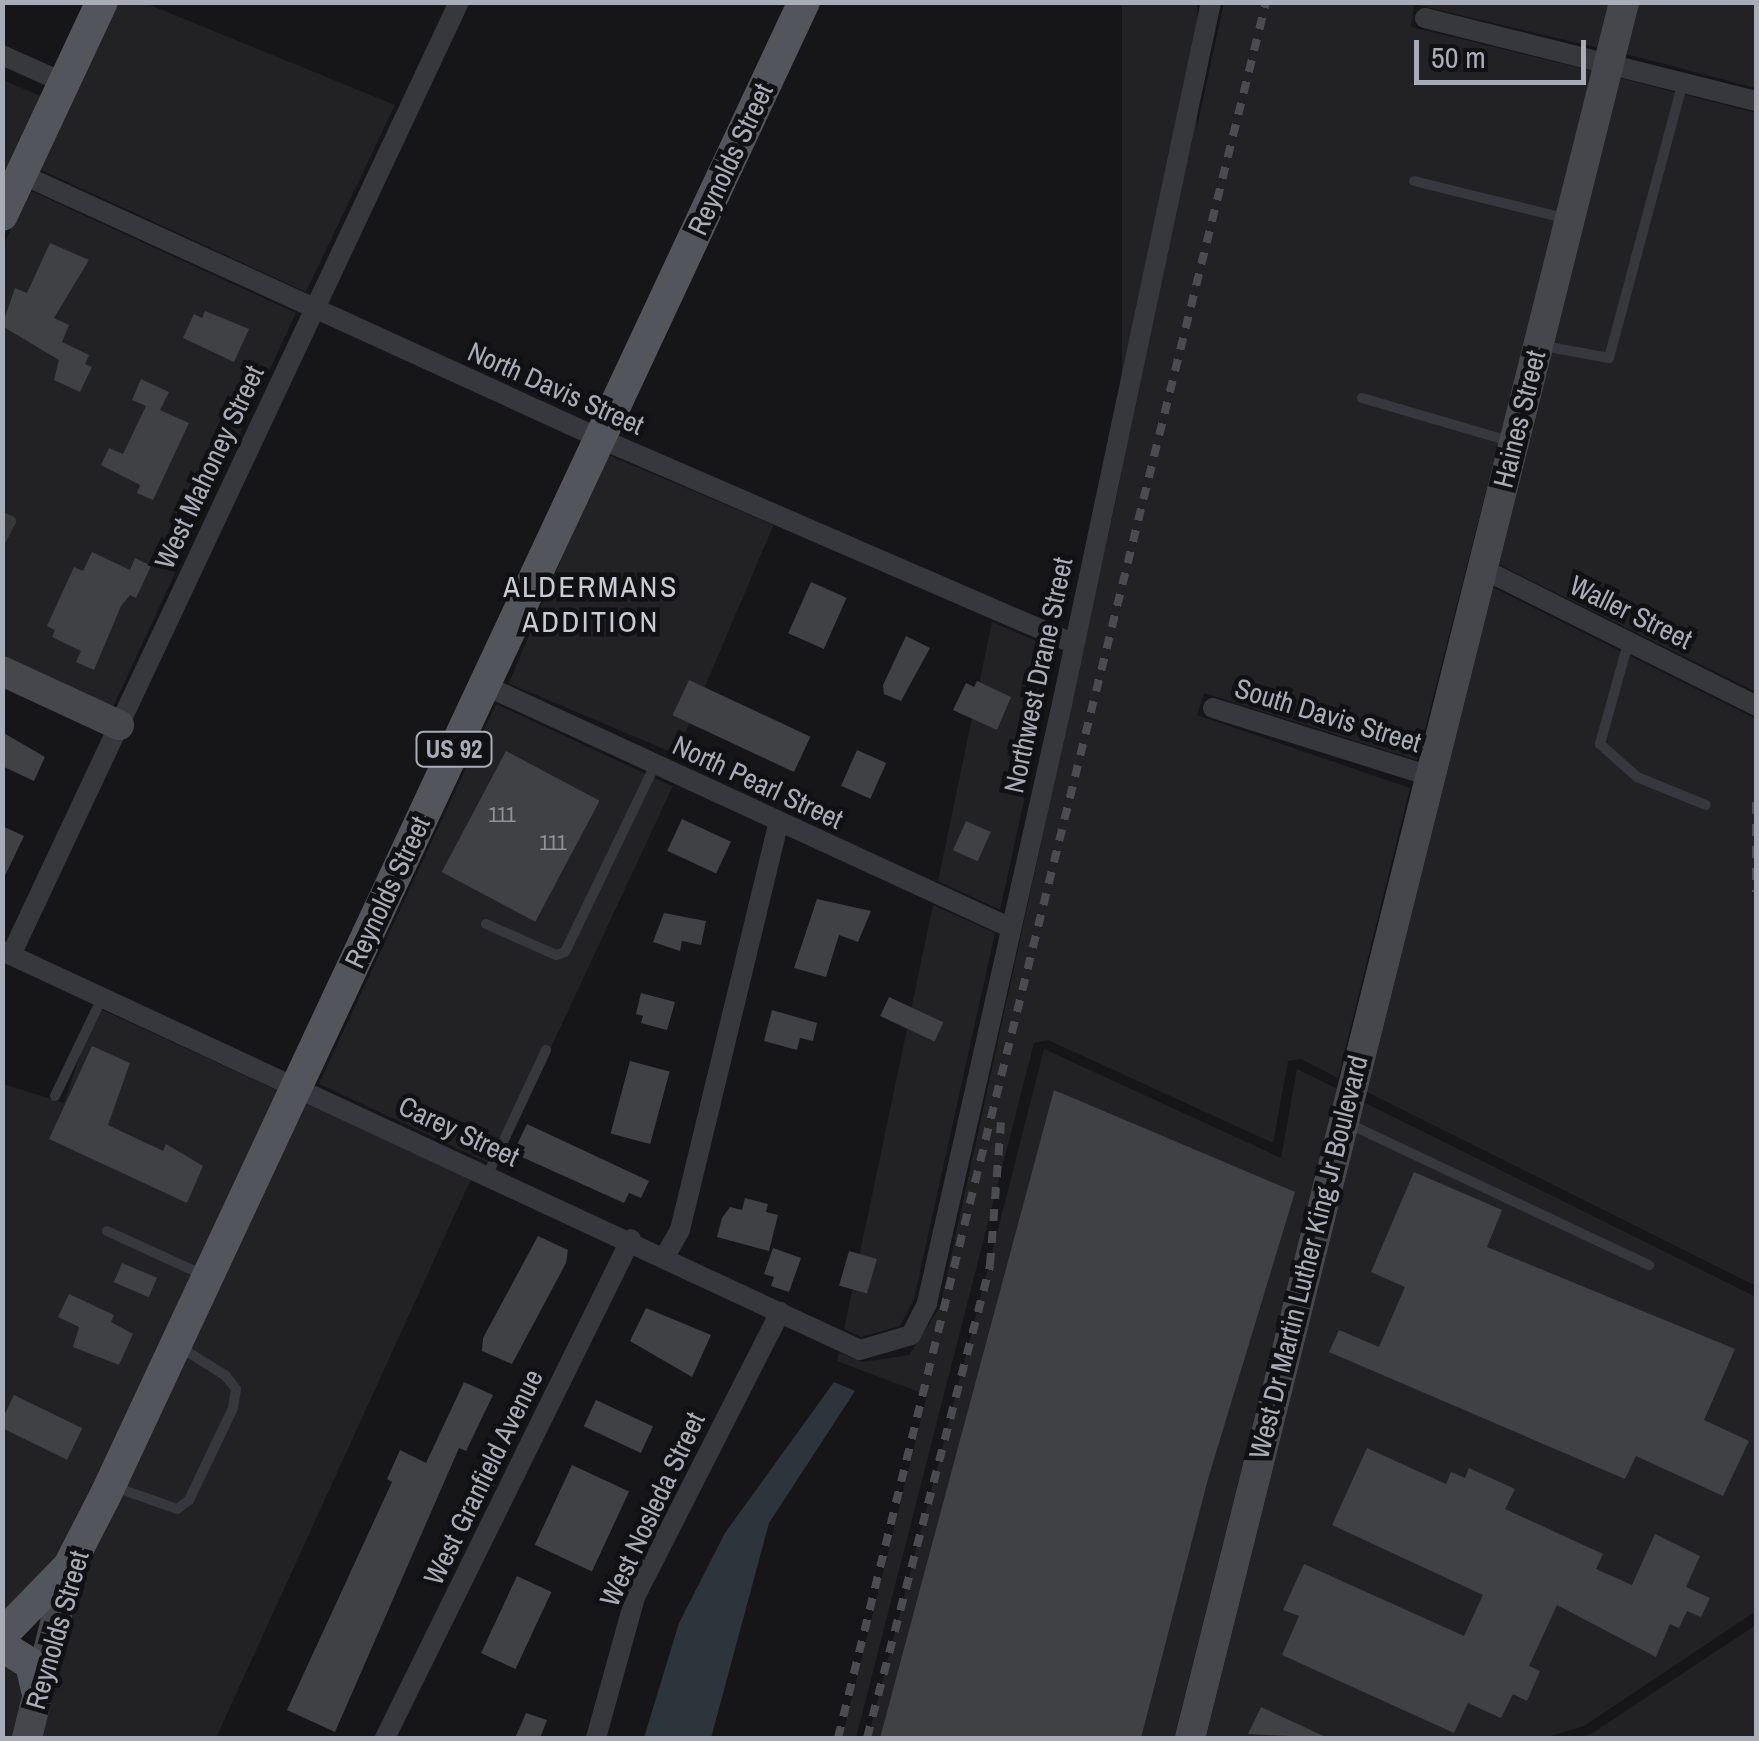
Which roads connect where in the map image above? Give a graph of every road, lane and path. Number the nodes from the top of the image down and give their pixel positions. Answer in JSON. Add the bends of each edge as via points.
{"nodes":[{"id":1,"x":102,"y":2,"type":"edge"},
{"id":2,"x":459,"y":2,"type":"edge"},
{"id":3,"x":804,"y":2,"type":"edge"},
{"id":4,"x":1211,"y":2,"type":"edge"},
{"id":5,"x":1624,"y":2,"type":"edge"},
{"id":6,"x":1425,"y":18,"type":"dead end"},
{"id":7,"x":2,"y":55,"type":"edge"},
{"id":8,"x":1610,"y":62,"type":"junction"},
{"id":9,"x":1682,"y":80,"type":"junction"},
{"id":10,"x":64,"y":83,"type":"junction"},
{"id":11,"x":1756,"y":101,"type":"edge"},
{"id":12,"x":21,"y":174,"type":"junction"},
{"id":13,"x":1414,"y":181,"type":"dead end"},
{"id":14,"x":2,"y":215,"type":"edge"},
{"id":15,"x":1570,"y":220,"type":"junction"},
{"id":16,"x":313,"y":308,"type":"junction"},
{"id":17,"x":1538,"y":344,"type":"junction"},
{"id":18,"x":1362,"y":398,"type":"dead end"},
{"id":19,"x":599,"y":438,"type":"junction"},
{"id":20,"x":1513,"y":442,"type":"junction"},
{"id":21,"x":2,"y":517,"type":"edge"},
{"id":22,"x":2,"y":539,"type":"edge"},
{"id":23,"x":1481,"y":568,"type":"junction"},
{"id":24,"x":1628,"y":642,"type":"junction"},
{"id":25,"x":1072,"y":644,"type":"junction"},
{"id":26,"x":2,"y":671,"type":"edge"},
{"id":27,"x":484,"y":686,"type":"junction"},
{"id":28,"x":1756,"y":706,"type":"edge"},
{"id":29,"x":1213,"y":708,"type":"dead end"},
{"id":30,"x":119,"y":726,"type":"junction"},
{"id":31,"x":655,"y":765,"type":"junction"},
{"id":32,"x":1427,"y":775,"type":"junction"},
{"id":33,"x":1706,"y":804,"type":"dead end"},
{"id":34,"x":778,"y":822,"type":"junction"},
{"id":35,"x":486,"y":924,"type":"dead end"},
{"id":36,"x":1010,"y":927,"type":"junction"},
{"id":37,"x":7,"y":953,"type":"edge"},
{"id":38,"x":102,"y":997,"type":"junction"},
{"id":39,"x":546,"y":1050,"type":"dead end"},
{"id":40,"x":295,"y":1086,"type":"junction"},
{"id":41,"x":55,"y":1096,"type":"dead end"},
{"id":42,"x":1342,"y":1120,"type":"junction"},
{"id":43,"x":488,"y":1174,"type":"junction"},
{"id":44,"x":106,"y":1231,"type":"dead end"},
{"id":45,"x":630,"y":1239,"type":"junction"},
{"id":46,"x":665,"y":1256,"type":"junction"},
{"id":47,"x":1649,"y":1265,"type":"dead end"},
{"id":48,"x":207,"y":1277,"type":"junction"},
{"id":49,"x":780,"y":1312,"type":"junction"},
{"id":50,"x":176,"y":1344,"type":"junction"},
{"id":51,"x":894,"y":1345,"type":"joint"},
{"id":52,"x":110,"y":1484,"type":"junction"},
{"id":53,"x":69,"y":1566,"type":"junction"},
{"id":54,"x":2,"y":1635,"type":"edge"},
{"id":55,"x":2,"y":1646,"type":"edge"},
{"id":56,"x":37,"y":1688,"type":"junction"},
{"id":57,"x":28,"y":1738,"type":"edge"},
{"id":58,"x":385,"y":1738,"type":"edge"},
{"id":59,"x":596,"y":1738,"type":"edge"},
{"id":60,"x":1190,"y":1738,"type":"edge"}],
"edges":[{"from":1,"to":10,"type":"main road"},
{"from":2,"to":16,"type":"street","name":"West Mahoney Street"},
{"from":3,"to":19,"type":"main road","name":"Reynolds Street","number":"US 92"},
{"from":4,"to":25,"type":"street","name":"Northwest Drane Street"},
{"from":5,"to":8,"type":"street"},
{"from":6,"to":8,"type":"street"},
{"from":7,"to":10,"type":"street"},
{"from":8,"to":9,"type":"street"},
{"from":8,"to":15,"type":"street","name":"Haines Street"},
{"from":9,"to":11,"type":"street"},
{"from":9,"to":17,"type":"lane","via":[[1610,358]]},
{"from":10,"to":12,"type":"main road"},
{"from":12,"to":14,"type":"main road"},
{"from":12,"to":16,"type":"street","name":"North Davis Street"},
{"from":13,"to":15,"type":"lane"},
{"from":15,"to":17,"type":"street","name":"Haines Street"},
{"from":16,"to":19,"type":"street","name":"North Davis Street"},
{"from":16,"to":30,"type":"street","name":"West Mahoney Street"},
{"from":17,"to":20,"type":"street","name":"Haines Street"},
{"from":18,"to":20,"type":"lane"},
{"from":19,"to":25,"type":"street","name":"North Davis Street"},
{"from":19,"to":27,"type":"main road","name":"Reynolds Street","number":"US 92"},
{"from":20,"to":23,"type":"street","name":"Haines Street"},
{"from":21,"to":22,"type":"lane","via":[[11,521]]},
{"from":23,"to":24,"type":"street","name":"Waller Street"},
{"from":23,"to":32,"type":"street","name":"Haines Street"},
{"from":24,"to":28,"type":"street","name":"Waller Street"},
{"from":24,"to":33,"type":"lane","via":[[1600,744],[1637,777]]},
{"from":25,"to":36,"type":"street","name":"Northwest Drane Street"},
{"from":26,"to":30,"type":"street"},
{"from":27,"to":31,"type":"street","name":"North Pearl Street"},
{"from":27,"to":40,"type":"main road","name":"Reynolds Street","number":"US 92"},
{"from":29,"to":32,"type":"street","name":"South Davis Street"},
{"from":30,"to":37,"type":"street","name":"West Mahoney Street"},
{"from":31,"to":34,"type":"street","name":"North Pearl Street"},
{"from":31,"to":35,"type":"lane","via":[[565,952],[556,955]]},
{"from":32,"to":42,"type":"street","name":"West Dr Martin Luther King Jr Boulevard"},
{"from":34,"to":36,"type":"street","name":"North Pearl Street"},
{"from":34,"to":46,"type":"street","via":[[680,1230]]},
{"from":36,"to":51,"type":"street","name":"Northwest Drane Street","via":[[927,1303],[911,1335]]},
{"from":37,"to":38,"type":"street","name":"Carey Street"},
{"from":38,"to":40,"type":"street","name":"Carey Street"},
{"from":38,"to":41,"type":"lane"},
{"from":39,"to":43,"type":"lane"},
{"from":40,"to":43,"type":"street","name":"Carey Street"},
{"from":40,"to":48,"type":"main road","name":"Reynolds Street","number":"US 92"},
{"from":42,"to":47,"type":"lane"},
{"from":42,"to":60,"type":"street","name":"West Dr Martin Luther King Jr Boulevard"},
{"from":43,"to":45,"type":"street","name":"Carey Street"},
{"from":44,"to":48,"type":"lane"},
{"from":45,"to":46,"type":"street","name":"Carey Street"},
{"from":45,"to":58,"type":"street","name":"West Granfield Avenue"},
{"from":46,"to":49,"type":"street","name":"Carey Street"},
{"from":48,"to":50,"type":"main road","name":"Reynolds Street","number":"US 92"},
{"from":49,"to":51,"type":"street","name":"Carey Street","via":[[860,1350]]},
{"from":49,"to":59,"type":"street","name":"West Nosleda Street","via":[[635,1597]]},
{"from":50,"to":52,"type":"main road","name":"Reynolds Street","number":"US 92"},
{"from":50,"to":52,"type":"lane","via":[[236,1390],[190,1500],[177,1509]]},
{"from":52,"to":53,"type":"main road","name":"Reynolds Street","number":"US 92"},
{"from":53,"to":54,"type":"main road","number":"US 92"},
{"from":53,"to":56,"type":"street","name":"Reynolds Street"},
{"from":55,"to":56,"type":"main road","via":[[31,1664]]},
{"from":56,"to":57,"type":"street","name":"Reynolds Street"}]}
